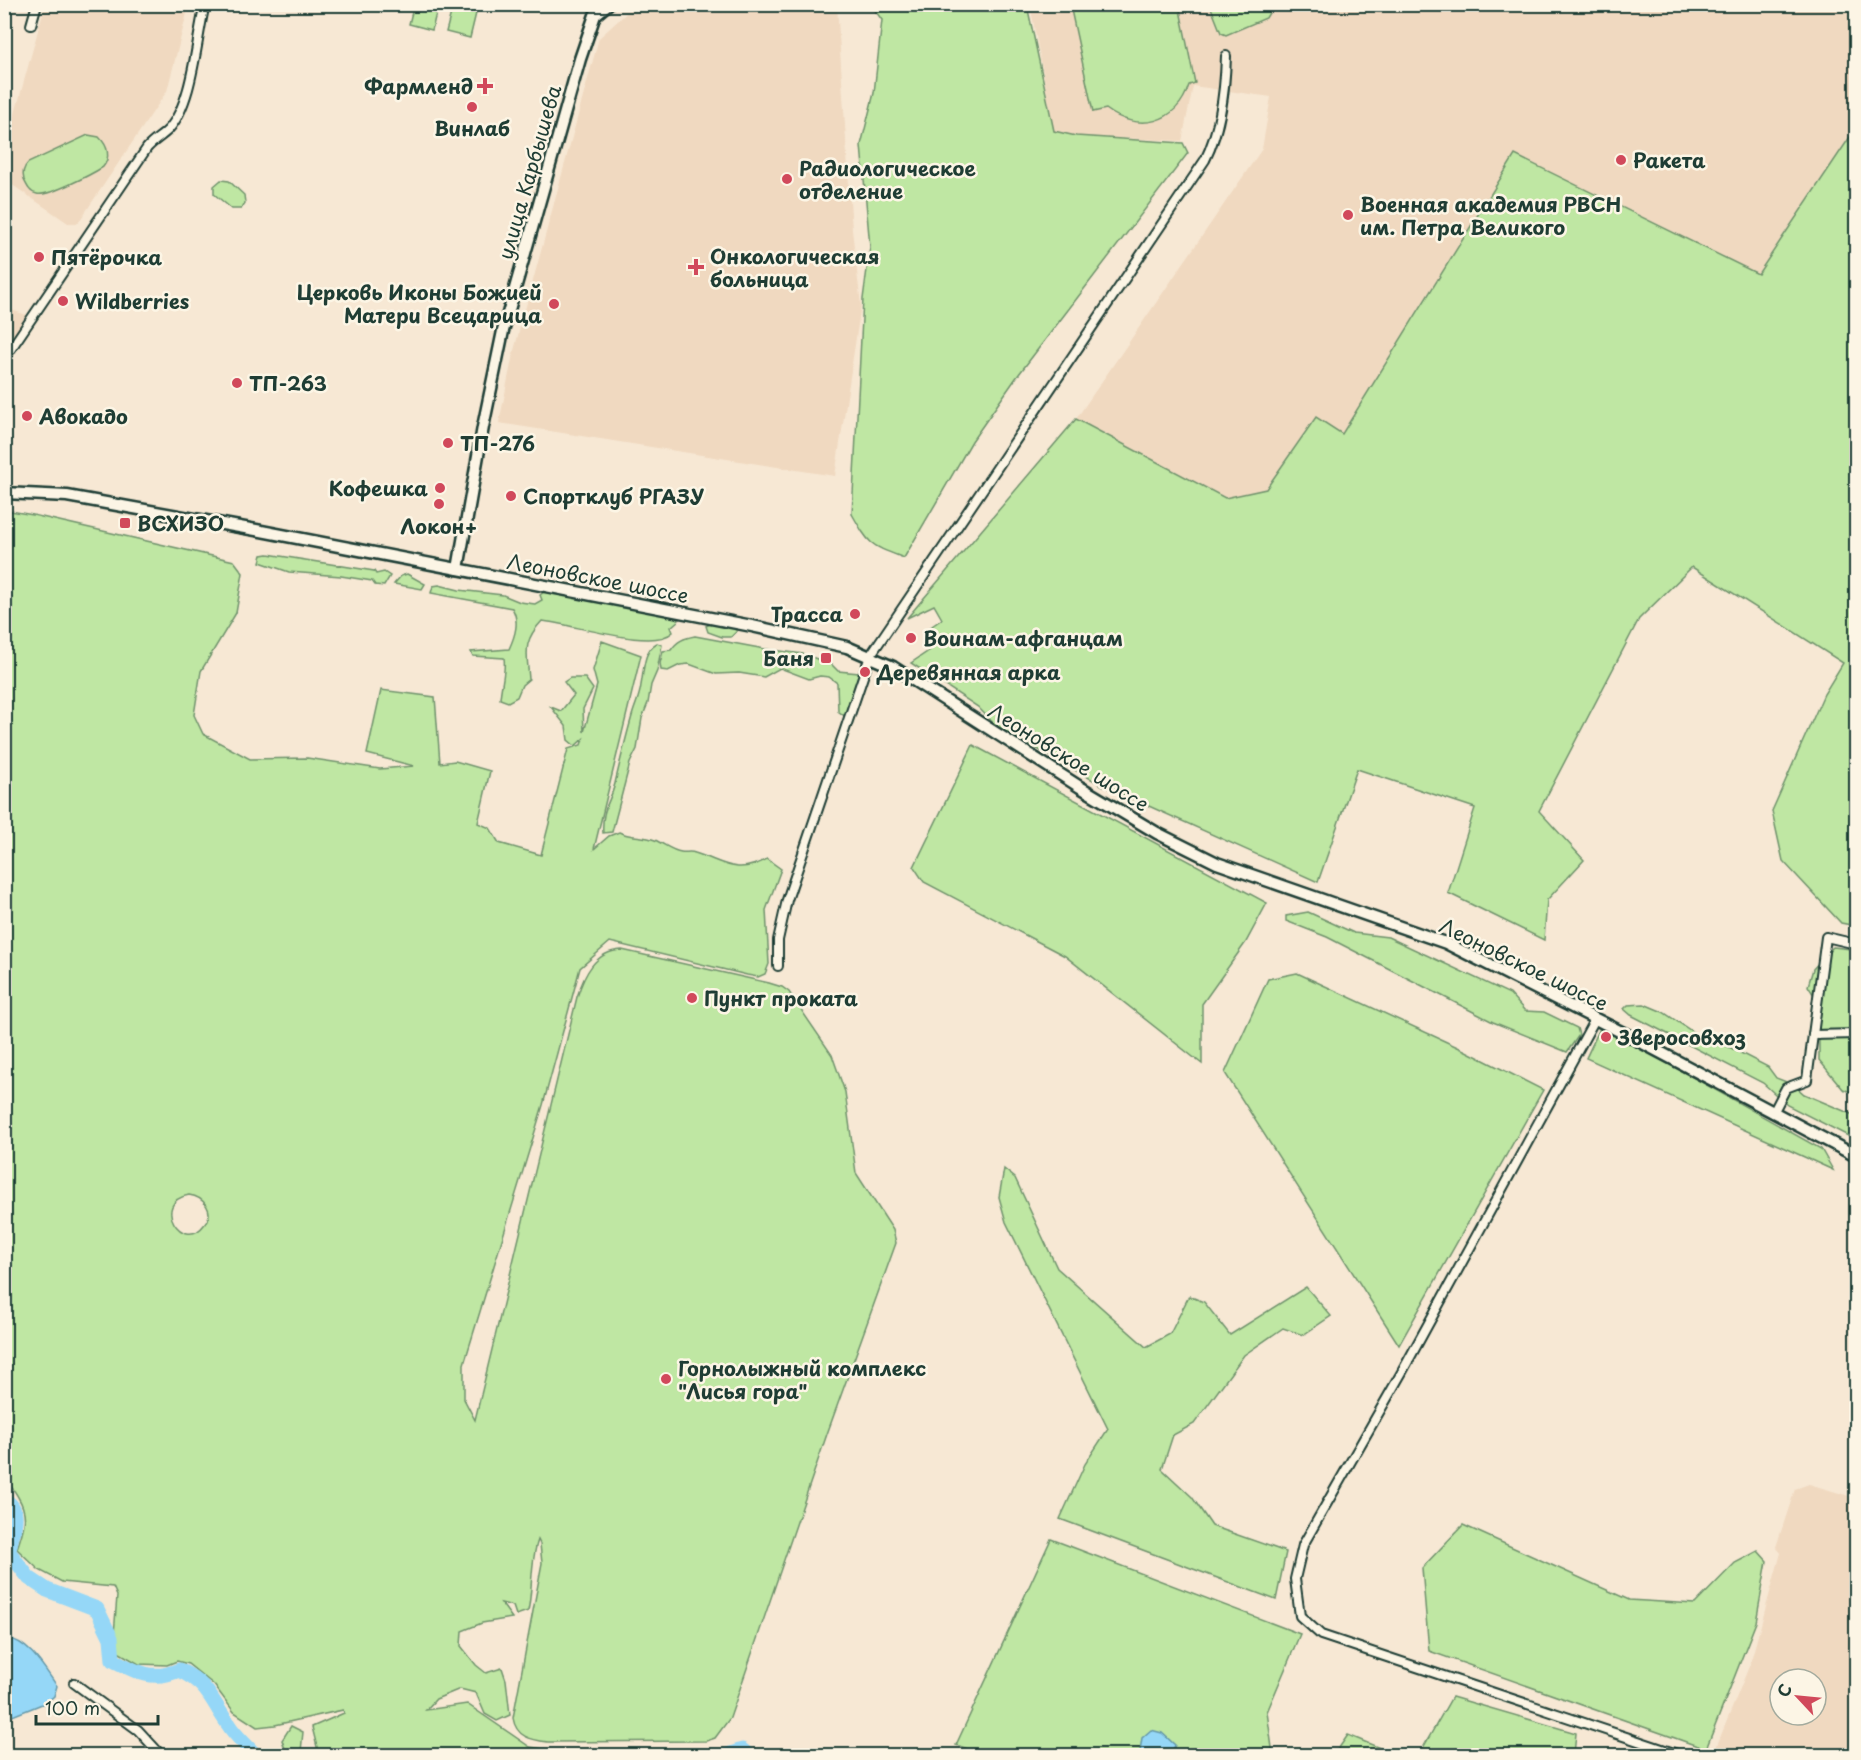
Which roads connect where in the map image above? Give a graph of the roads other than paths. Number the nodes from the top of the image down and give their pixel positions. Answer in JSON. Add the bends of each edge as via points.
{"nodes":[{"id":1,"x":37,"y":4,"type":"edge"},
{"id":2,"x":205,"y":4,"type":"edge"},
{"id":3,"x":608,"y":4,"type":"edge"},
{"id":4,"x":31,"y":25,"type":"dead end"},
{"id":5,"x":1226,"y":56,"type":"dead end"},
{"id":6,"x":4,"y":359,"type":"edge"},
{"id":7,"x":4,"y":493,"type":"edge"},
{"id":8,"x":458,"y":569,"type":"junction"},
{"id":9,"x":870,"y":656,"type":"junction"},
{"id":10,"x":1857,"y":944,"type":"edge"},
{"id":11,"x":778,"y":966,"type":"dead end"},
{"id":12,"x":1595,"y":1019,"type":"junction"},
{"id":13,"x":1857,"y":1034,"type":"edge"},
{"id":14,"x":1813,"y":1035,"type":"junction"},
{"id":15,"x":1773,"y":1113,"type":"junction"},
{"id":16,"x":1857,"y":1156,"type":"edge"},
{"id":17,"x":74,"y":1683,"type":"dead end"},
{"id":18,"x":162,"y":1755,"type":"edge"},
{"id":19,"x":1683,"y":1755,"type":"edge"}],
"edges":[{"from":1,"to":4,"type":"street"},
{"from":2,"to":6,"type":"street","via":[[190,82],[177,117],[147,148]]},
{"from":3,"to":8,"type":"main road","name":"улица Карбышева","via":[[595,15],[580,58],[503,331]]},
{"from":5,"to":9,"type":"street","via":[[1215,140],[1205,160]]},
{"from":7,"to":8,"type":"main road","name":"Леоновское шоссе","via":[[66,496]]},
{"from":8,"to":9,"type":"main road","name":"Леоновское шоссе","via":[[795,635]]},
{"from":9,"to":11,"type":"street","via":[[787,900],[778,940]]},
{"from":9,"to":12,"type":"main road","name":"Леоновское шоссе","via":[[1157,833],[1217,863],[1446,943]]},
{"from":10,"to":14,"type":"street","via":[[1826,938]]},
{"from":12,"to":15,"type":"main road","name":"Леоновское шоссе"},
{"from":12,"to":19,"type":"street","via":[[1303,1545],[1295,1579],[1300,1616],[1321,1635]]},
{"from":13,"to":14,"type":"street"},
{"from":14,"to":15,"type":"street","via":[[1807,1080],[1786,1088]]},
{"from":15,"to":16,"type":"main road","name":"Леоновское шоссе"},
{"from":17,"to":18,"type":"street","via":[[138,1730]]}]}
